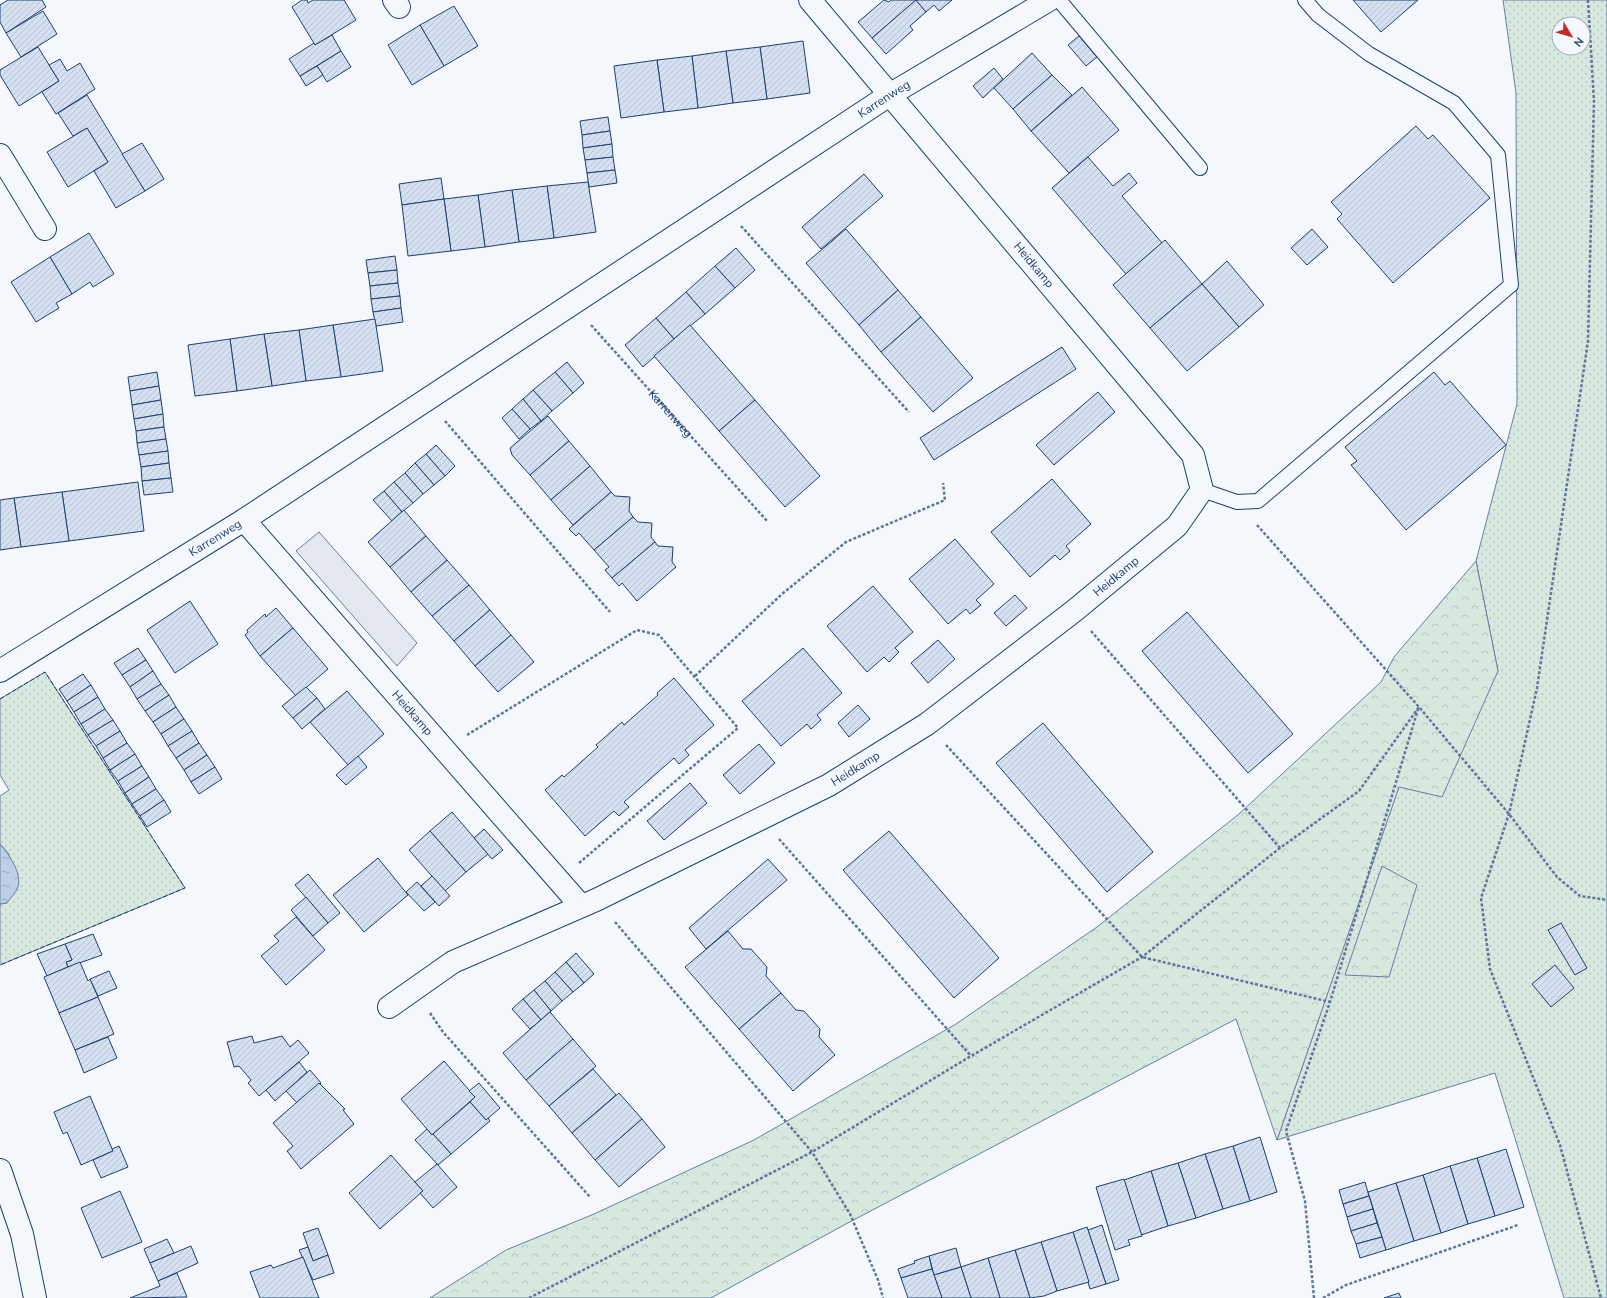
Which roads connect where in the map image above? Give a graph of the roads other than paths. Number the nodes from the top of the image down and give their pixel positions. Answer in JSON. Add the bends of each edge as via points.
{"nodes":[{"id":1,"x":810,"y":0,"type":"edge"},
{"id":2,"x":1049,"y":0,"type":"edge"},
{"id":3,"x":1059,"y":0,"type":"edge"},
{"id":4,"x":1305,"y":0,"type":"edge"},
{"id":5,"x":891,"y":94,"type":"junction"},
{"id":6,"x":0,"y":155,"type":"edge"},
{"id":7,"x":1200,"y":168,"type":"dead end"},
{"id":8,"x":45,"y":229,"type":"dead end"},
{"id":9,"x":1202,"y":490,"type":"junction"},
{"id":10,"x":244,"y":520,"type":"junction"},
{"id":11,"x":0,"y":672,"type":"edge"},
{"id":12,"x":589,"y":903,"type":"junction"},
{"id":13,"x":389,"y":1006,"type":"dead end"},
{"id":14,"x":0,"y":1170,"type":"edge"},
{"id":15,"x":35,"y":1298,"type":"edge"}],
"edges":[{"from":1,"to":5,"type":"street","name":"Heidkamp"},
{"from":2,"to":5,"type":"street","name":"Karrenweg"},
{"from":3,"to":7,"type":"lane"},
{"from":4,"to":9,"type":"lane","via":[[1318,15],[1368,54],[1454,103],[1498,155],[1511,285],[1258,501],[1237,502]]},
{"from":5,"to":9,"type":"street","name":"Heidkamp","via":[[1193,454]]},
{"from":5,"to":10,"type":"street","name":"Karrenweg"},
{"from":6,"to":8,"type":"street"},
{"from":9,"to":12,"type":"street","name":"Heidkamp","via":[[1177,526],[1074,612],[927,724],[829,785]]},
{"from":10,"to":11,"type":"street","name":"Karrenweg"},
{"from":10,"to":12,"type":"street","name":"Heidkamp","via":[[559,880]]},
{"from":12,"to":13,"type":"street","name":"Heidkamp","via":[[453,962]]},
{"from":14,"to":15,"type":"street","via":[[22,1234]]}]}
